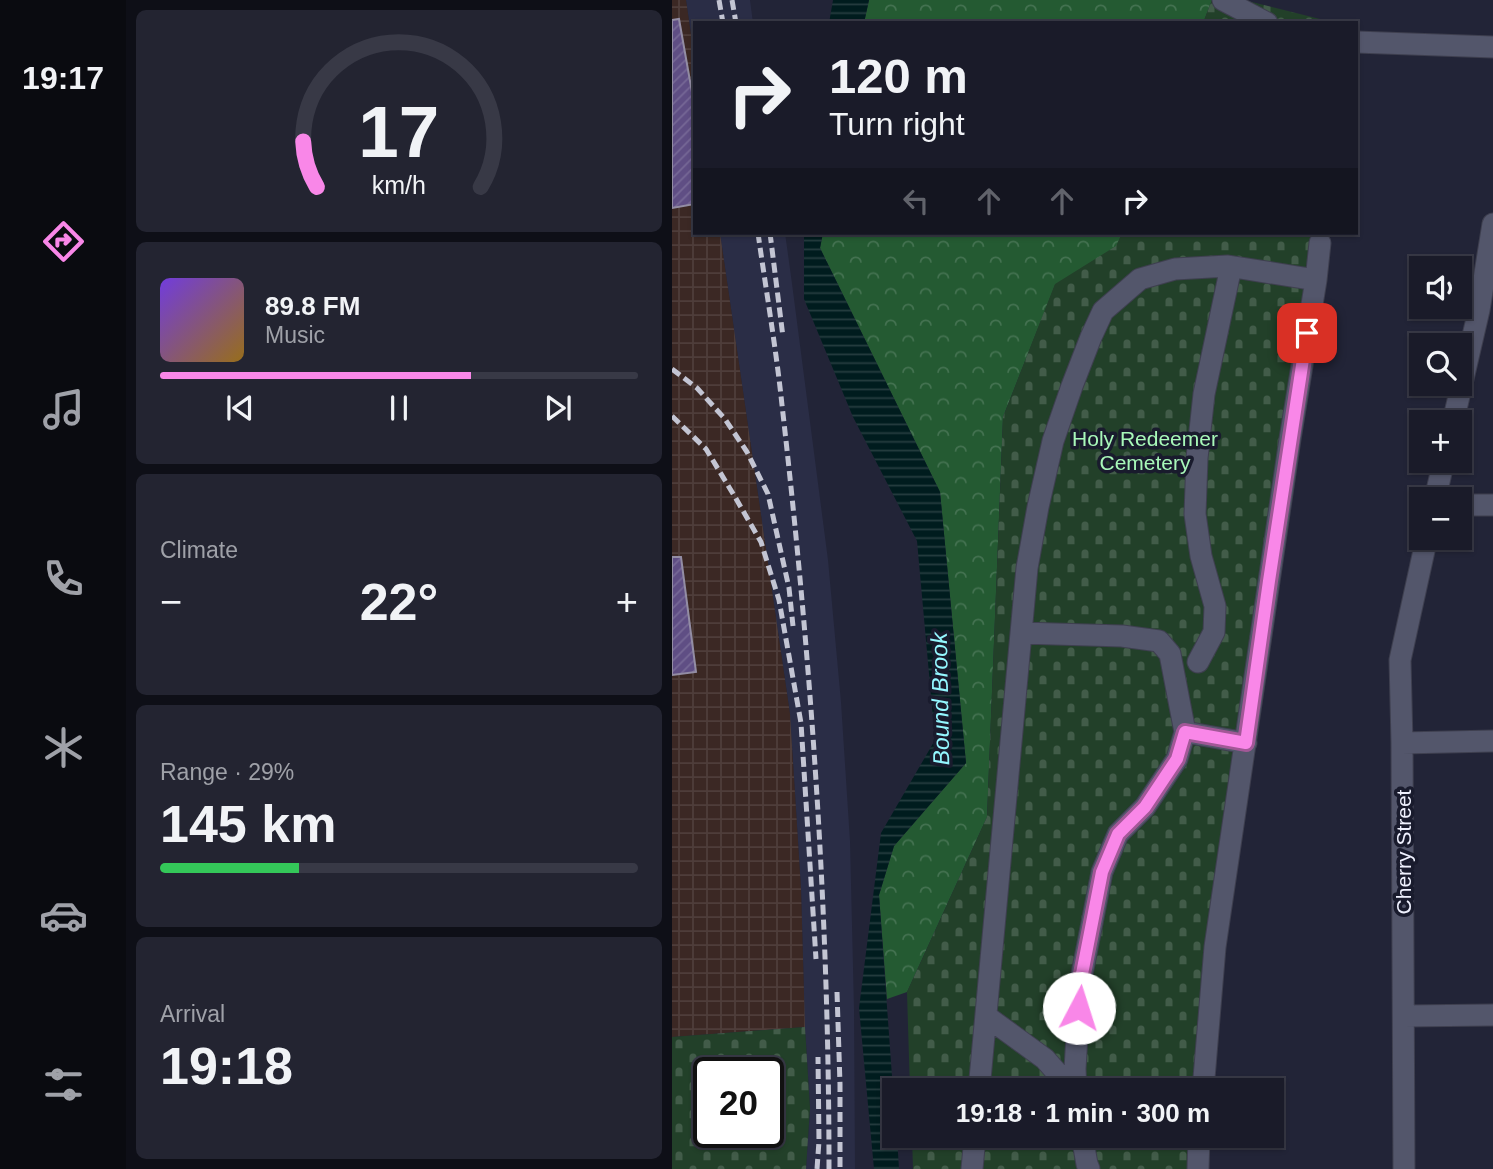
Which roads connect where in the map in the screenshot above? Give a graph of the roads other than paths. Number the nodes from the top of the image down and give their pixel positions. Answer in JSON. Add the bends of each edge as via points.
{"nodes":[{"id":1,"x":1223,"y":0,"type":"edge"},
{"id":2,"x":1263,"y":21,"type":"edge"},
{"id":3,"x":1358,"y":42,"type":"edge"},
{"id":4,"x":1493,"y":47,"type":"edge"},
{"id":5,"x":1493,"y":224,"type":"edge"},
{"id":6,"x":1320,"y":243,"type":"dead end"},
{"id":7,"x":1231,"y":267,"type":"junction"},
{"id":8,"x":1316,"y":280,"type":"junction"},
{"id":9,"x":1456,"y":410,"type":"edge"},
{"id":10,"x":1472,"y":505,"type":"edge"},
{"id":11,"x":1493,"y":505,"type":"edge"},
{"id":12,"x":1424,"y":550,"type":"edge"},
{"id":13,"x":1021,"y":633,"type":"junction"},
{"id":14,"x":1170,"y":654,"type":"junction"},
{"id":15,"x":1198,"y":662,"type":"junction"},
{"id":16,"x":1180,"y":710,"type":"junction"},
{"id":17,"x":1185,"y":732,"type":"junction"},
{"id":18,"x":1493,"y":741,"type":"edge"},
{"id":19,"x":1246,"y":743,"type":"junction"},
{"id":20,"x":1402,"y":743,"type":"junction"},
{"id":21,"x":1493,"y":1015,"type":"edge"},
{"id":22,"x":986,"y":1016,"type":"junction"},
{"id":23,"x":1404,"y":1016,"type":"junction"},
{"id":24,"x":980,"y":1078,"type":"edge"},
{"id":25,"x":1063,"y":1078,"type":"edge"},
{"id":26,"x":1075,"y":1078,"type":"edge"},
{"id":27,"x":1204,"y":1078,"type":"edge"},
{"id":28,"x":974,"y":1148,"type":"edge"},
{"id":29,"x":1084,"y":1148,"type":"edge"},
{"id":30,"x":1199,"y":1148,"type":"edge"},
{"id":31,"x":972,"y":1169,"type":"edge"},
{"id":32,"x":1089,"y":1169,"type":"edge"},
{"id":33,"x":1198,"y":1169,"type":"edge"},
{"id":34,"x":1404,"y":1169,"type":"edge"}],
"edges":[{"from":1,"to":2,"type":"street"},
{"from":3,"to":4,"type":"street"},
{"from":5,"to":9,"type":"street"},
{"from":6,"to":8,"type":"street"},
{"from":7,"to":8,"type":"street"},
{"from":7,"to":13,"type":"street","via":[[1175,269],[1140,279],[1103,311],[1053,441],[1027,568]]},
{"from":7,"to":15,"type":"street","via":[[1204,394],[1197,458],[1195,514],[1215,606],[1214,632]]},
{"from":8,"to":19,"type":"street"},
{"from":10,"to":11,"type":"street"},
{"from":12,"to":20,"type":"street","name":"Cherry Street","via":[[1400,660]]},
{"from":13,"to":14,"type":"street","via":[[1147,639],[1159,641]]},
{"from":13,"to":22,"type":"street"},
{"from":14,"to":15,"type":"street"},
{"from":14,"to":16,"type":"street"},
{"from":15,"to":16,"type":"street"},
{"from":16,"to":17,"type":"street"},
{"from":17,"to":19,"type":"street"},
{"from":17,"to":26,"type":"street","via":[[1177,759],[1145,807],[1118,834],[1102,872],[1080,984]]},
{"from":18,"to":20,"type":"street"},
{"from":19,"to":27,"type":"street","via":[[1215,947]]},
{"from":20,"to":23,"type":"street","name":"Cherry Street"},
{"from":21,"to":23,"type":"street"},
{"from":22,"to":24,"type":"street"},
{"from":22,"to":25,"type":"street","via":[[1045,1059]]},
{"from":23,"to":34,"type":"street","name":"Cherry Street"},
{"from":28,"to":31,"type":"street"},
{"from":29,"to":32,"type":"street"},
{"from":30,"to":33,"type":"street"}]}
